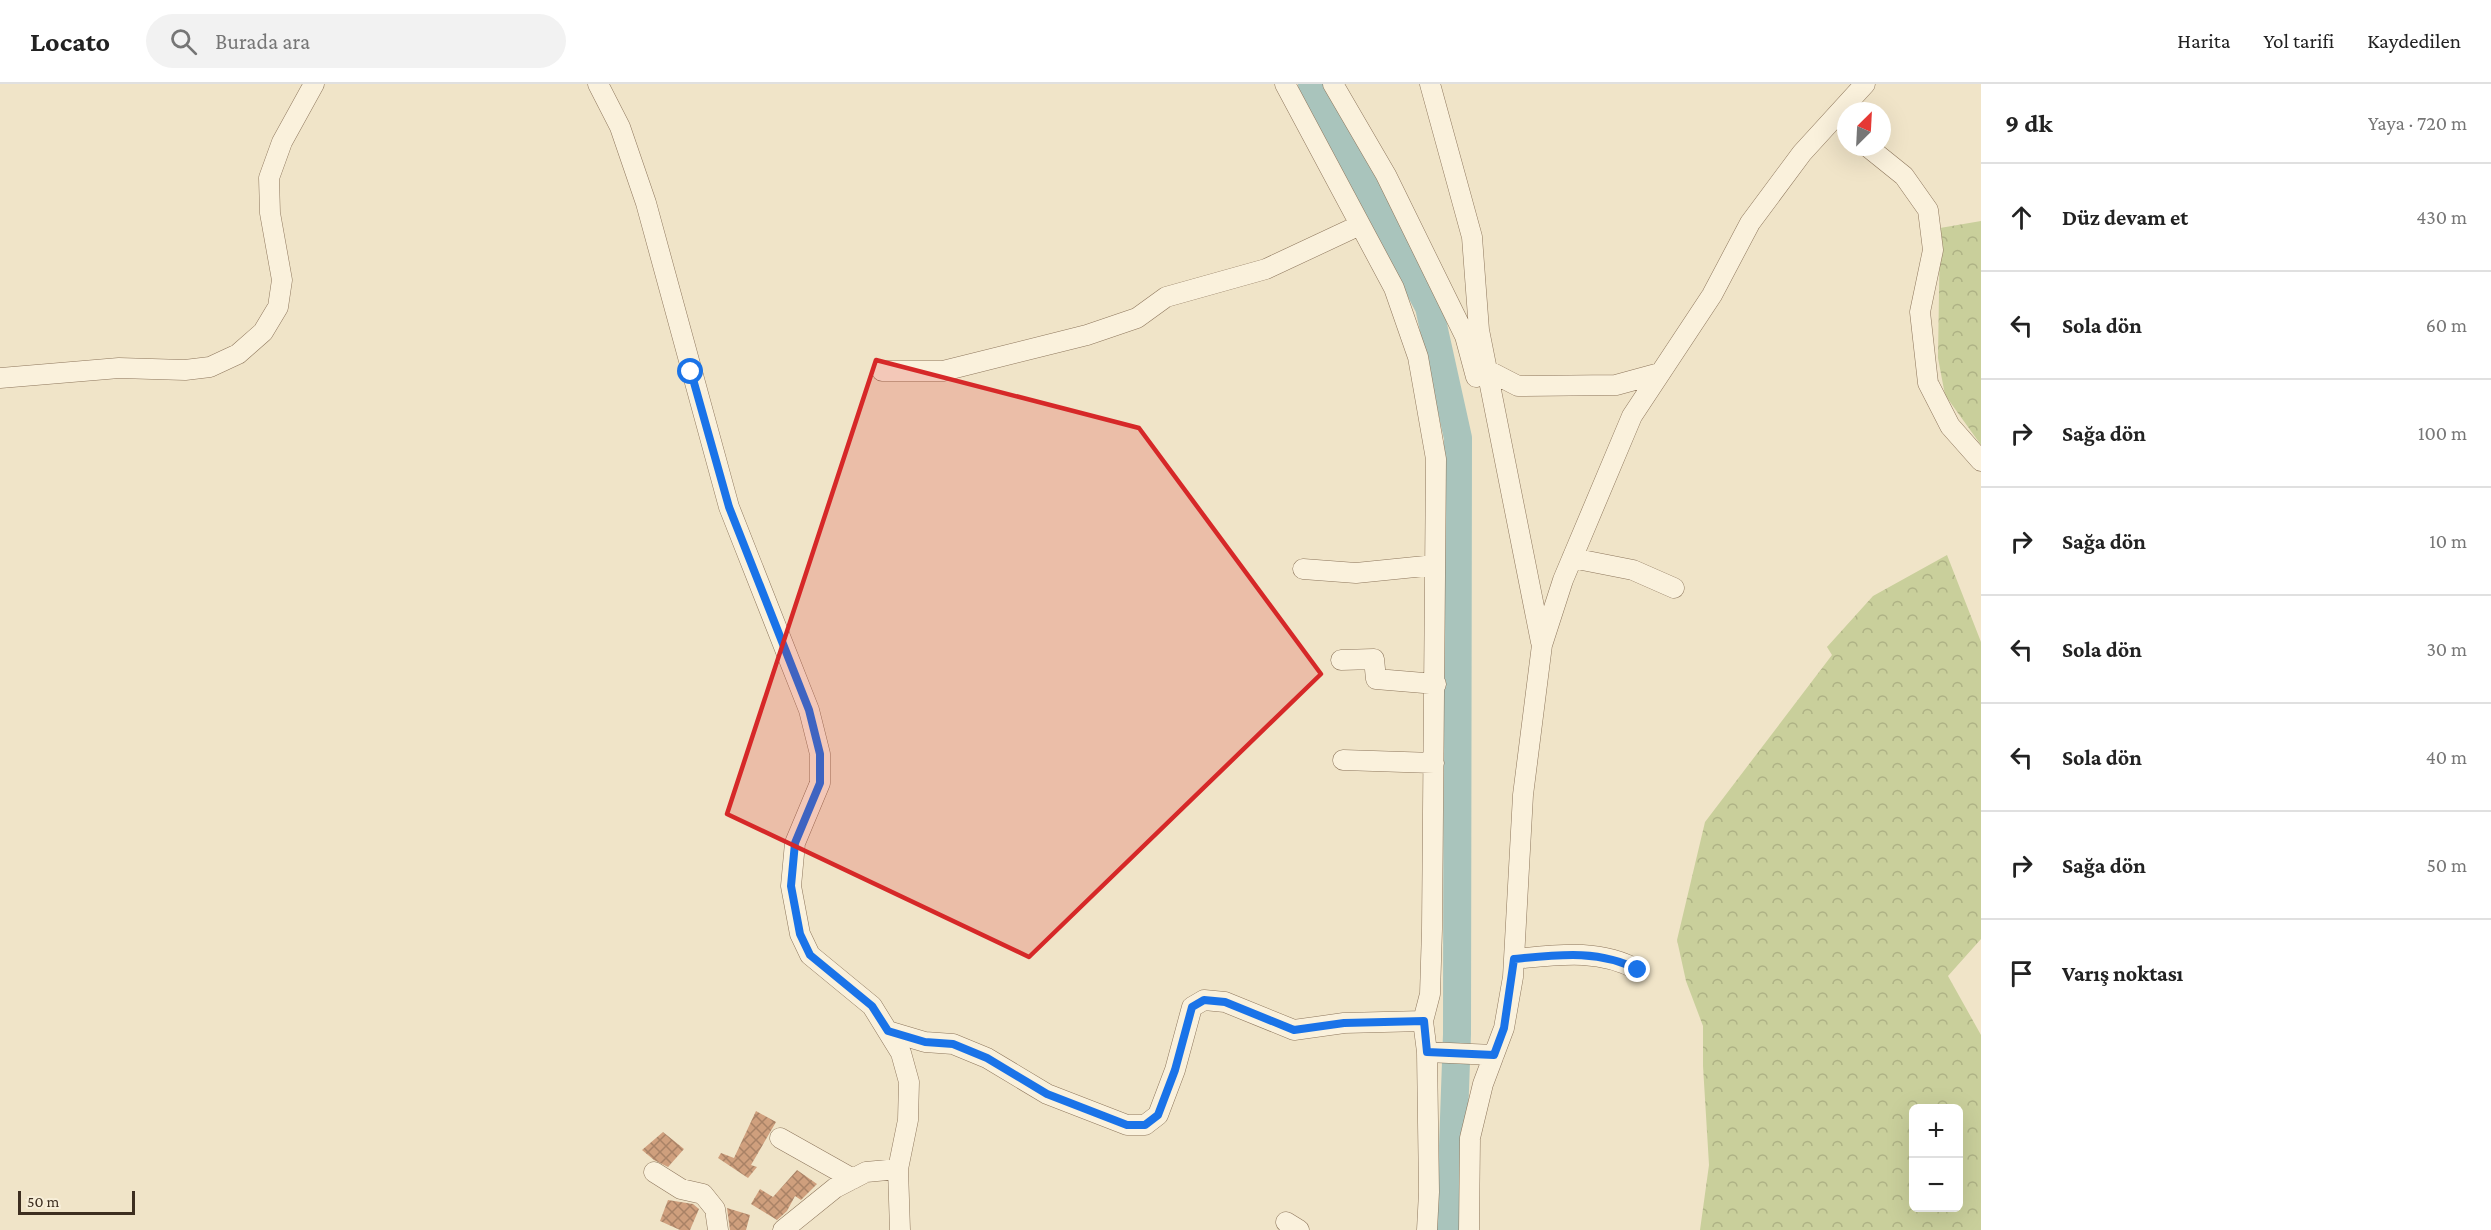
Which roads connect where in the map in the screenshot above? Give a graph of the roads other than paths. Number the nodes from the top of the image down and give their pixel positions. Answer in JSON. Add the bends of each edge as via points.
{"nodes":[{"id":1,"x":314,"y":84,"type":"edge"},
{"id":2,"x":598,"y":84,"type":"edge"},
{"id":3,"x":1285,"y":84,"type":"edge"},
{"id":4,"x":1333,"y":84,"type":"edge"},
{"id":5,"x":1430,"y":84,"type":"edge"},
{"id":6,"x":1865,"y":84,"type":"edge"},
{"id":7,"x":1852,"y":102,"type":"edge"},
{"id":8,"x":1837,"y":119,"type":"edge"},
{"id":9,"x":1879,"y":156,"type":"edge"},
{"id":10,"x":1360,"y":225,"type":"junction"},
{"id":11,"x":1487,"y":370,"type":"junction"},
{"id":12,"x":882,"y":371,"type":"dead end"},
{"id":13,"x":1660,"y":374,"type":"junction"},
{"id":14,"x":0,"y":378,"type":"edge"},
{"id":15,"x":1504,"y":458,"type":"junction"},
{"id":16,"x":1981,"y":461,"type":"edge"},
{"id":17,"x":1572,"y":558,"type":"junction"},
{"id":18,"x":1435,"y":565,"type":"junction"},
{"id":19,"x":1304,"y":569,"type":"dead end"},
{"id":20,"x":1674,"y":588,"type":"dead end"},
{"id":21,"x":1542,"y":645,"type":"junction"},
{"id":22,"x":1341,"y":660,"type":"dead end"},
{"id":23,"x":1436,"y":684,"type":"junction"},
{"id":24,"x":1343,"y":760,"type":"dead end"},
{"id":25,"x":1434,"y":763,"type":"junction"},
{"id":26,"x":1514,"y":959,"type":"junction"},
{"id":27,"x":1638,"y":970,"type":"dead end"},
{"id":28,"x":1424,"y":1021,"type":"junction"},
{"id":29,"x":888,"y":1031,"type":"junction"},
{"id":30,"x":1436,"y":1053,"type":"junction"},
{"id":31,"x":1484,"y":1054,"type":"junction"},
{"id":32,"x":780,"y":1138,"type":"dead end"},
{"id":33,"x":898,"y":1169,"type":"junction"},
{"id":34,"x":654,"y":1172,"type":"dead end"},
{"id":35,"x":853,"y":1179,"type":"junction"},
{"id":36,"x":718,"y":1230,"type":"edge"},
{"id":37,"x":783,"y":1230,"type":"edge"},
{"id":38,"x":900,"y":1230,"type":"edge"},
{"id":39,"x":1426,"y":1230,"type":"edge"},
{"id":40,"x":1469,"y":1230,"type":"edge"}],
"edges":[{"from":1,"to":14,"type":"street","via":[[282,142],[269,178],[270,213],[282,280],[278,307],[263,332],[238,354],[210,368],[119,368]]},
{"from":2,"to":29,"type":"street","via":[[620,127],[646,203],[729,507],[809,710],[820,754],[820,783],[795,843],[791,886],[800,934],[810,955],[872,1006]]},
{"from":3,"to":10,"type":"street"},
{"from":4,"to":15,"type":"street","via":[[1386,175],[1465,336],[1492,433]]},
{"from":5,"to":11,"type":"street","via":[[1472,237],[1479,330]]},
{"from":6,"to":7,"type":"street"},
{"from":8,"to":13,"type":"street","via":[[1802,153],[1750,223],[1712,295]]},
{"from":9,"to":16,"type":"street","via":[[1904,176],[1928,210],[1933,250],[1920,312],[1928,383],[1950,426]]},
{"from":10,"to":12,"type":"street","via":[[1266,269],[1166,297],[1137,318],[1087,335],[943,371]]},
{"from":10,"to":18,"type":"street","via":[[1394,288],[1418,357],[1436,459]]},
{"from":11,"to":13,"type":"street","via":[[1518,386],[1616,385]]},
{"from":11,"to":15,"type":"street"},
{"from":13,"to":17,"type":"street","via":[[1632,416]]},
{"from":15,"to":21,"type":"street"},
{"from":17,"to":20,"type":"street","via":[[1633,570]]},
{"from":17,"to":21,"type":"street"},
{"from":18,"to":19,"type":"street","via":[[1356,573]]},
{"from":18,"to":23,"type":"street"},
{"from":21,"to":26,"type":"street","via":[[1523,795]]},
{"from":22,"to":23,"type":"street","via":[[1374,659],[1376,679]]},
{"from":23,"to":25,"type":"street"},
{"from":24,"to":25,"type":"street"},
{"from":25,"to":28,"type":"street","via":[[1430,994]]},
{"from":26,"to":27,"type":"street","via":[[1577,954],[1621,961]]},
{"from":26,"to":31,"type":"street","via":[[1504,1028]]},
{"from":28,"to":29,"type":"street","via":[[1344,1023],[1294,1030],[1225,1002],[1204,1000],[1192,1007],[1158,1115],[1145,1125],[1127,1125],[1047,1094],[987,1058],[953,1044],[925,1042]]},
{"from":28,"to":30,"type":"street"},
{"from":29,"to":33,"type":"street","via":[[902,1053],[909,1082],[908,1120]]},
{"from":30,"to":31,"type":"street"},
{"from":30,"to":39,"type":"street"},
{"from":31,"to":40,"type":"street","via":[[1483,1084],[1470,1138]]},
{"from":32,"to":35,"type":"street"},
{"from":33,"to":35,"type":"street","via":[[866,1172]]},
{"from":33,"to":38,"type":"street"},
{"from":34,"to":36,"type":"street","via":[[681,1190],[703,1194],[715,1209]]},
{"from":35,"to":37,"type":"street","via":[[835,1188]]}]}
